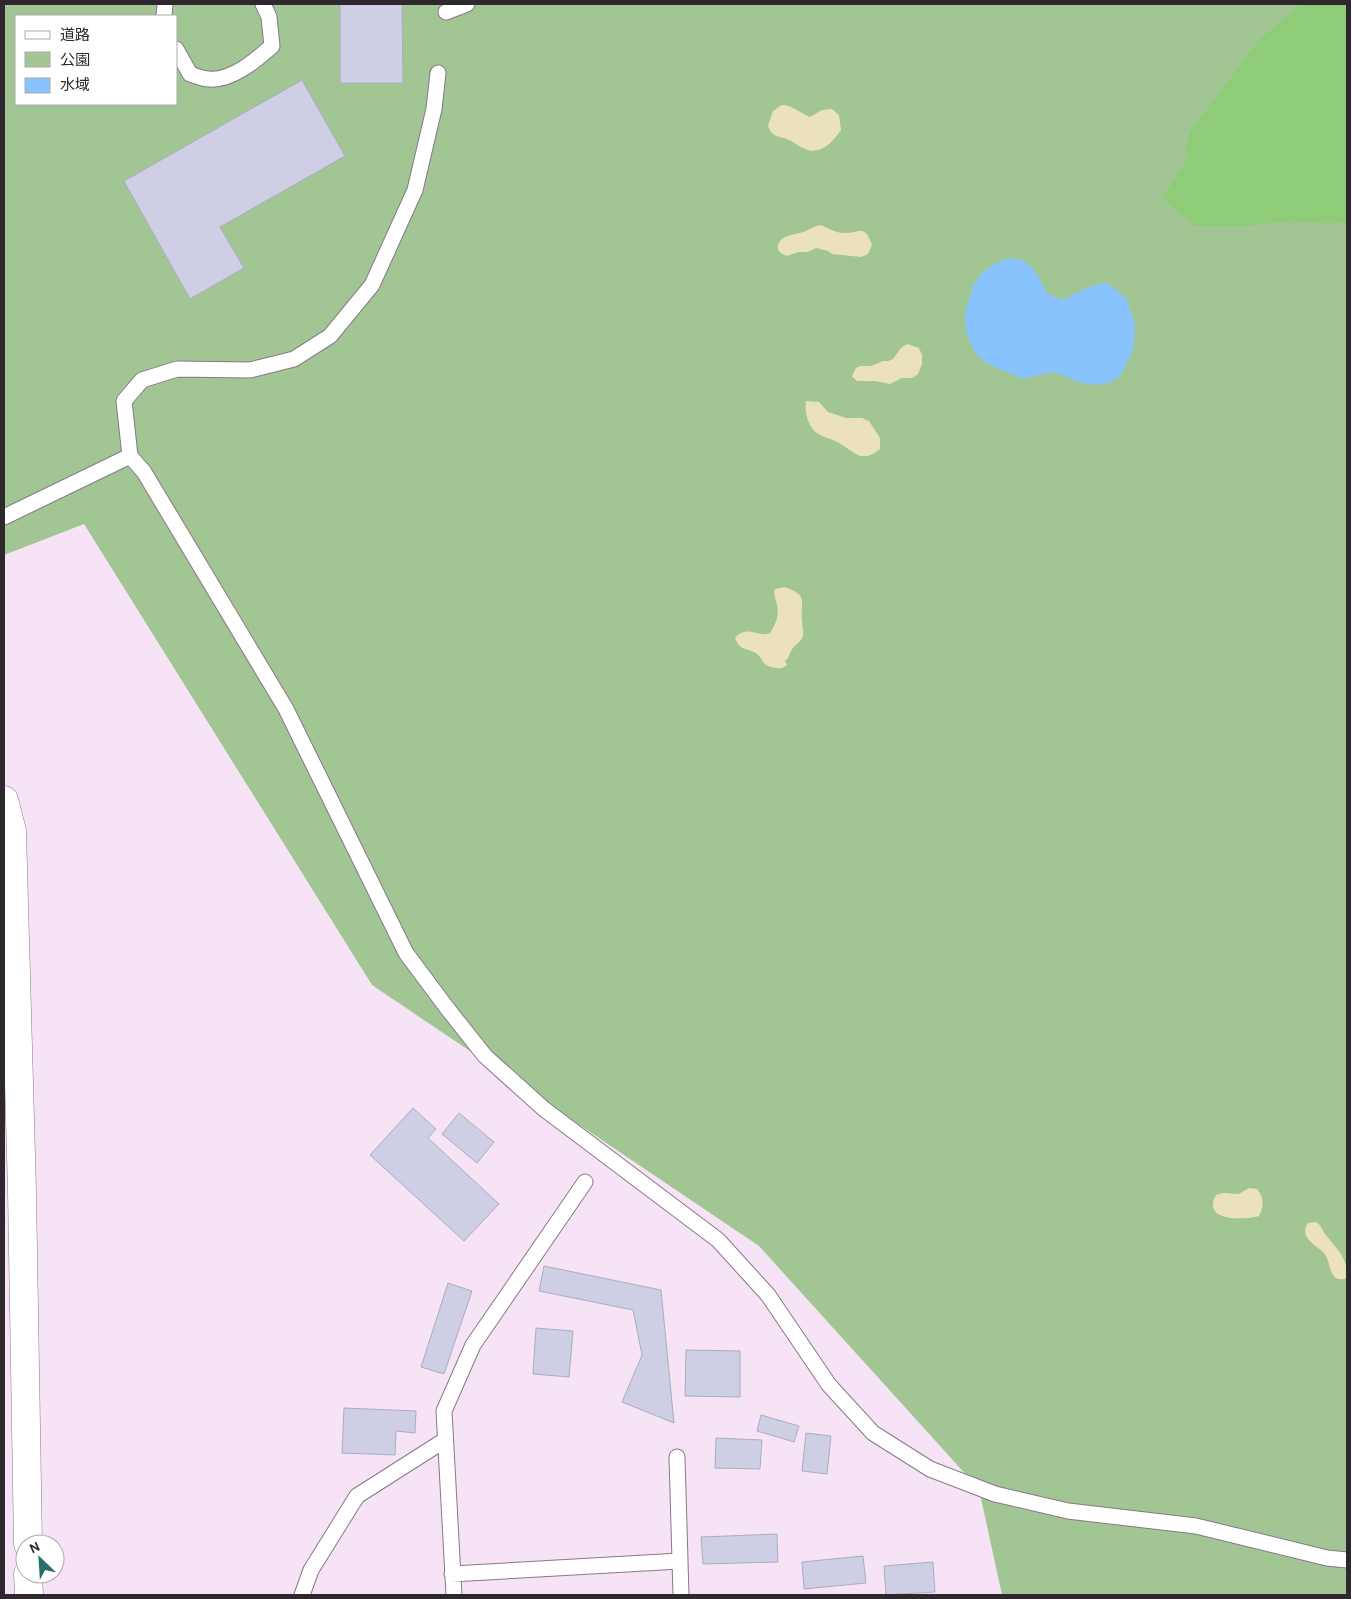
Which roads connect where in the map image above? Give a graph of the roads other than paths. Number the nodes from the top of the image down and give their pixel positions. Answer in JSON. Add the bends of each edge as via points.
{"nodes":[{"id":1,"x":263,"y":4,"type":"edge"},
{"id":2,"x":466,"y":4,"type":"edge"},
{"id":3,"x":446,"y":12,"type":"dead end"},
{"id":4,"x":178,"y":53,"type":"edge"},
{"id":5,"x":438,"y":74,"type":"dead end"},
{"id":6,"x":130,"y":456,"type":"junction"},
{"id":7,"x":4,"y":517,"type":"edge"},
{"id":8,"x":4,"y":800,"type":"edge"},
{"id":9,"x":585,"y":1182,"type":"dead end"},
{"id":10,"x":445,"y":1440,"type":"junction"},
{"id":11,"x":677,"y":1457,"type":"dead end"},
{"id":12,"x":28,"y":1534,"type":"edge"},
{"id":13,"x":1347,"y":1560,"type":"edge"},
{"id":14,"x":680,"y":1561,"type":"junction"},
{"id":15,"x":452,"y":1574,"type":"junction"},
{"id":16,"x":302,"y":1595,"type":"edge"},
{"id":17,"x":454,"y":1595,"type":"edge"},
{"id":18,"x":681,"y":1595,"type":"edge"}],
"edges":[{"from":1,"to":4,"type":"lane","via":[[269,17],[272,46],[251,64],[223,79],[209,80],[190,74]]},
{"from":2,"to":3,"type":"lane"},
{"from":5,"to":6,"type":"lane","via":[[434,110],[415,190],[372,285],[330,336],[294,359],[250,370],[178,369],[142,380],[124,400]]},
{"from":6,"to":7,"type":"lane"},
{"from":6,"to":13,"type":"lane","via":[[144,472],[286,709],[406,952],[447,1008],[485,1056],[544,1109],[718,1240],[768,1295],[829,1385],[873,1433],[930,1469],[995,1494],[1068,1511],[1196,1526]]},
{"from":8,"to":12,"type":"street","via":[[12,830]]},
{"from":9,"to":10,"type":"lane","via":[[473,1345],[444,1411]]},
{"from":10,"to":15,"type":"lane"},
{"from":10,"to":16,"type":"lane","via":[[357,1496],[310,1570]]},
{"from":11,"to":14,"type":"lane"},
{"from":14,"to":15,"type":"lane"},
{"from":14,"to":18,"type":"lane"},
{"from":15,"to":17,"type":"lane"}]}
